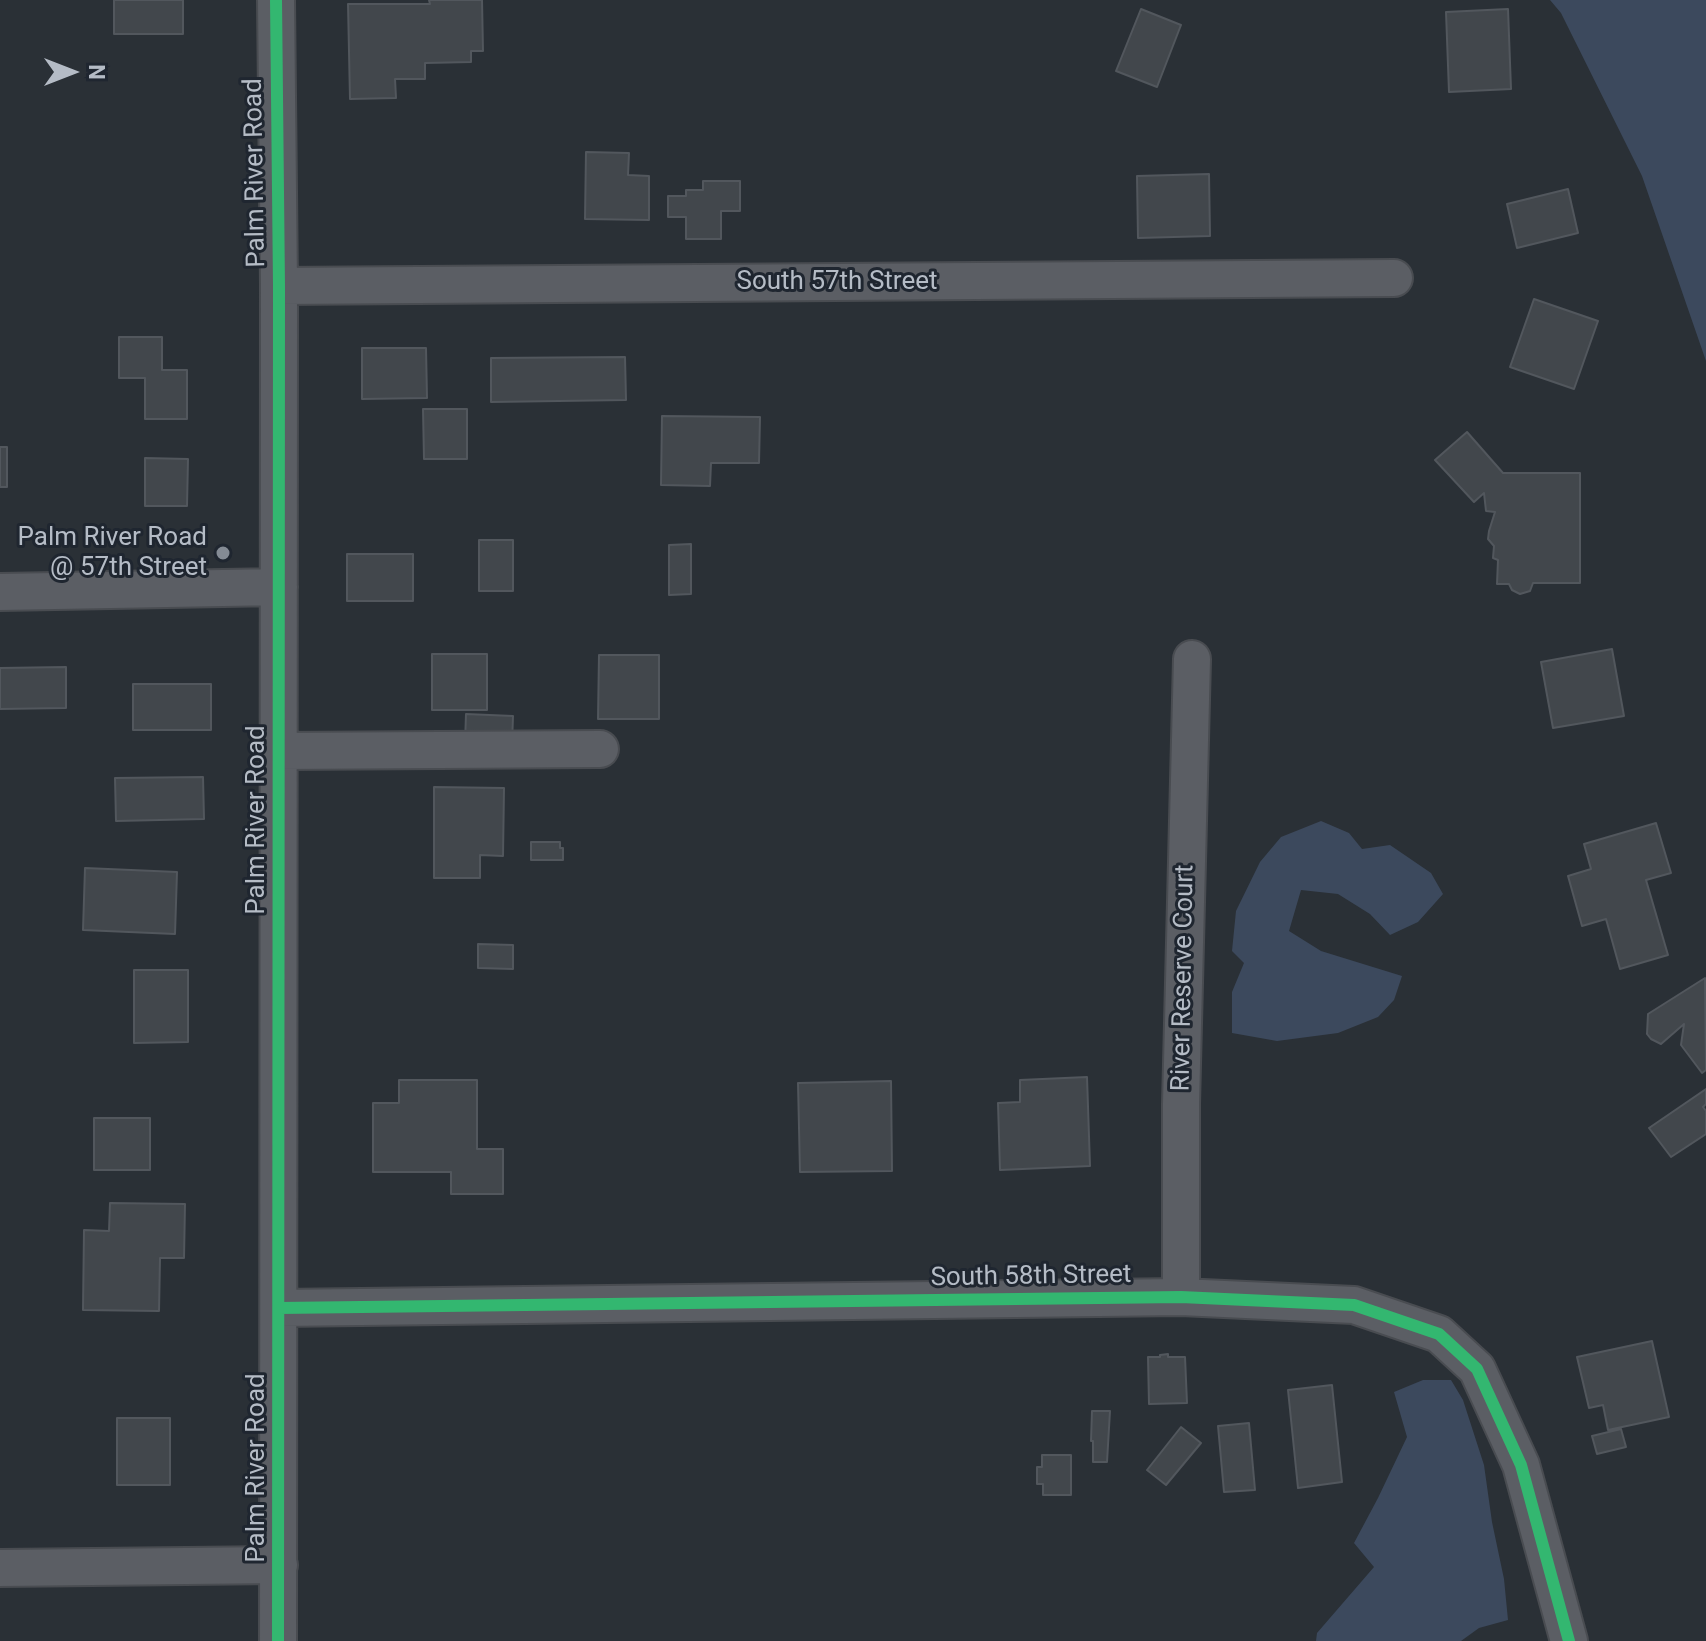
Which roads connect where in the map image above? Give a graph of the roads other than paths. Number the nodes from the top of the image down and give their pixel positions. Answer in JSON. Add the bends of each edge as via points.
{"nodes":[{"id":1,"x":276,"y":0,"type":"edge"},
{"id":2,"x":1394,"y":278,"type":"dead end"},
{"id":3,"x":279,"y":286,"type":"junction"},
{"id":4,"x":279,"y":587,"type":"junction"},
{"id":5,"x":0,"y":592,"type":"edge"},
{"id":6,"x":1192,"y":659,"type":"dead end"},
{"id":7,"x":600,"y":749,"type":"dead end"},
{"id":8,"x":279,"y":751,"type":"junction"},
{"id":9,"x":1181,"y":1297,"type":"junction"},
{"id":10,"x":279,"y":1308,"type":"junction"},
{"id":11,"x":279,"y":1565,"type":"junction"},
{"id":12,"x":0,"y":1568,"type":"edge"},
{"id":13,"x":278,"y":1641,"type":"edge"},
{"id":14,"x":1569,"y":1641,"type":"edge"}],
"edges":[{"from":1,"to":3,"type":"street","name":"Palm River Road"},
{"from":2,"to":3,"type":"street","name":"South 57th Street"},
{"from":3,"to":4,"type":"street","name":"Palm River Road"},
{"from":4,"to":5,"type":"street"},
{"from":4,"to":8,"type":"street","name":"Palm River Road"},
{"from":6,"to":9,"type":"street","name":"River Reserve Court"},
{"from":7,"to":8,"type":"street"},
{"from":8,"to":10,"type":"street","name":"Palm River Road"},
{"from":9,"to":10,"type":"street","name":"South 58th Street"},
{"from":9,"to":14,"type":"street","name":"South 58th Street","via":[[1354,1305],[1439,1334],[1477,1369],[1521,1465]]},
{"from":10,"to":11,"type":"street","name":"Palm River Road"},
{"from":11,"to":12,"type":"street"},
{"from":11,"to":13,"type":"street","name":"Palm River Road"}]}
